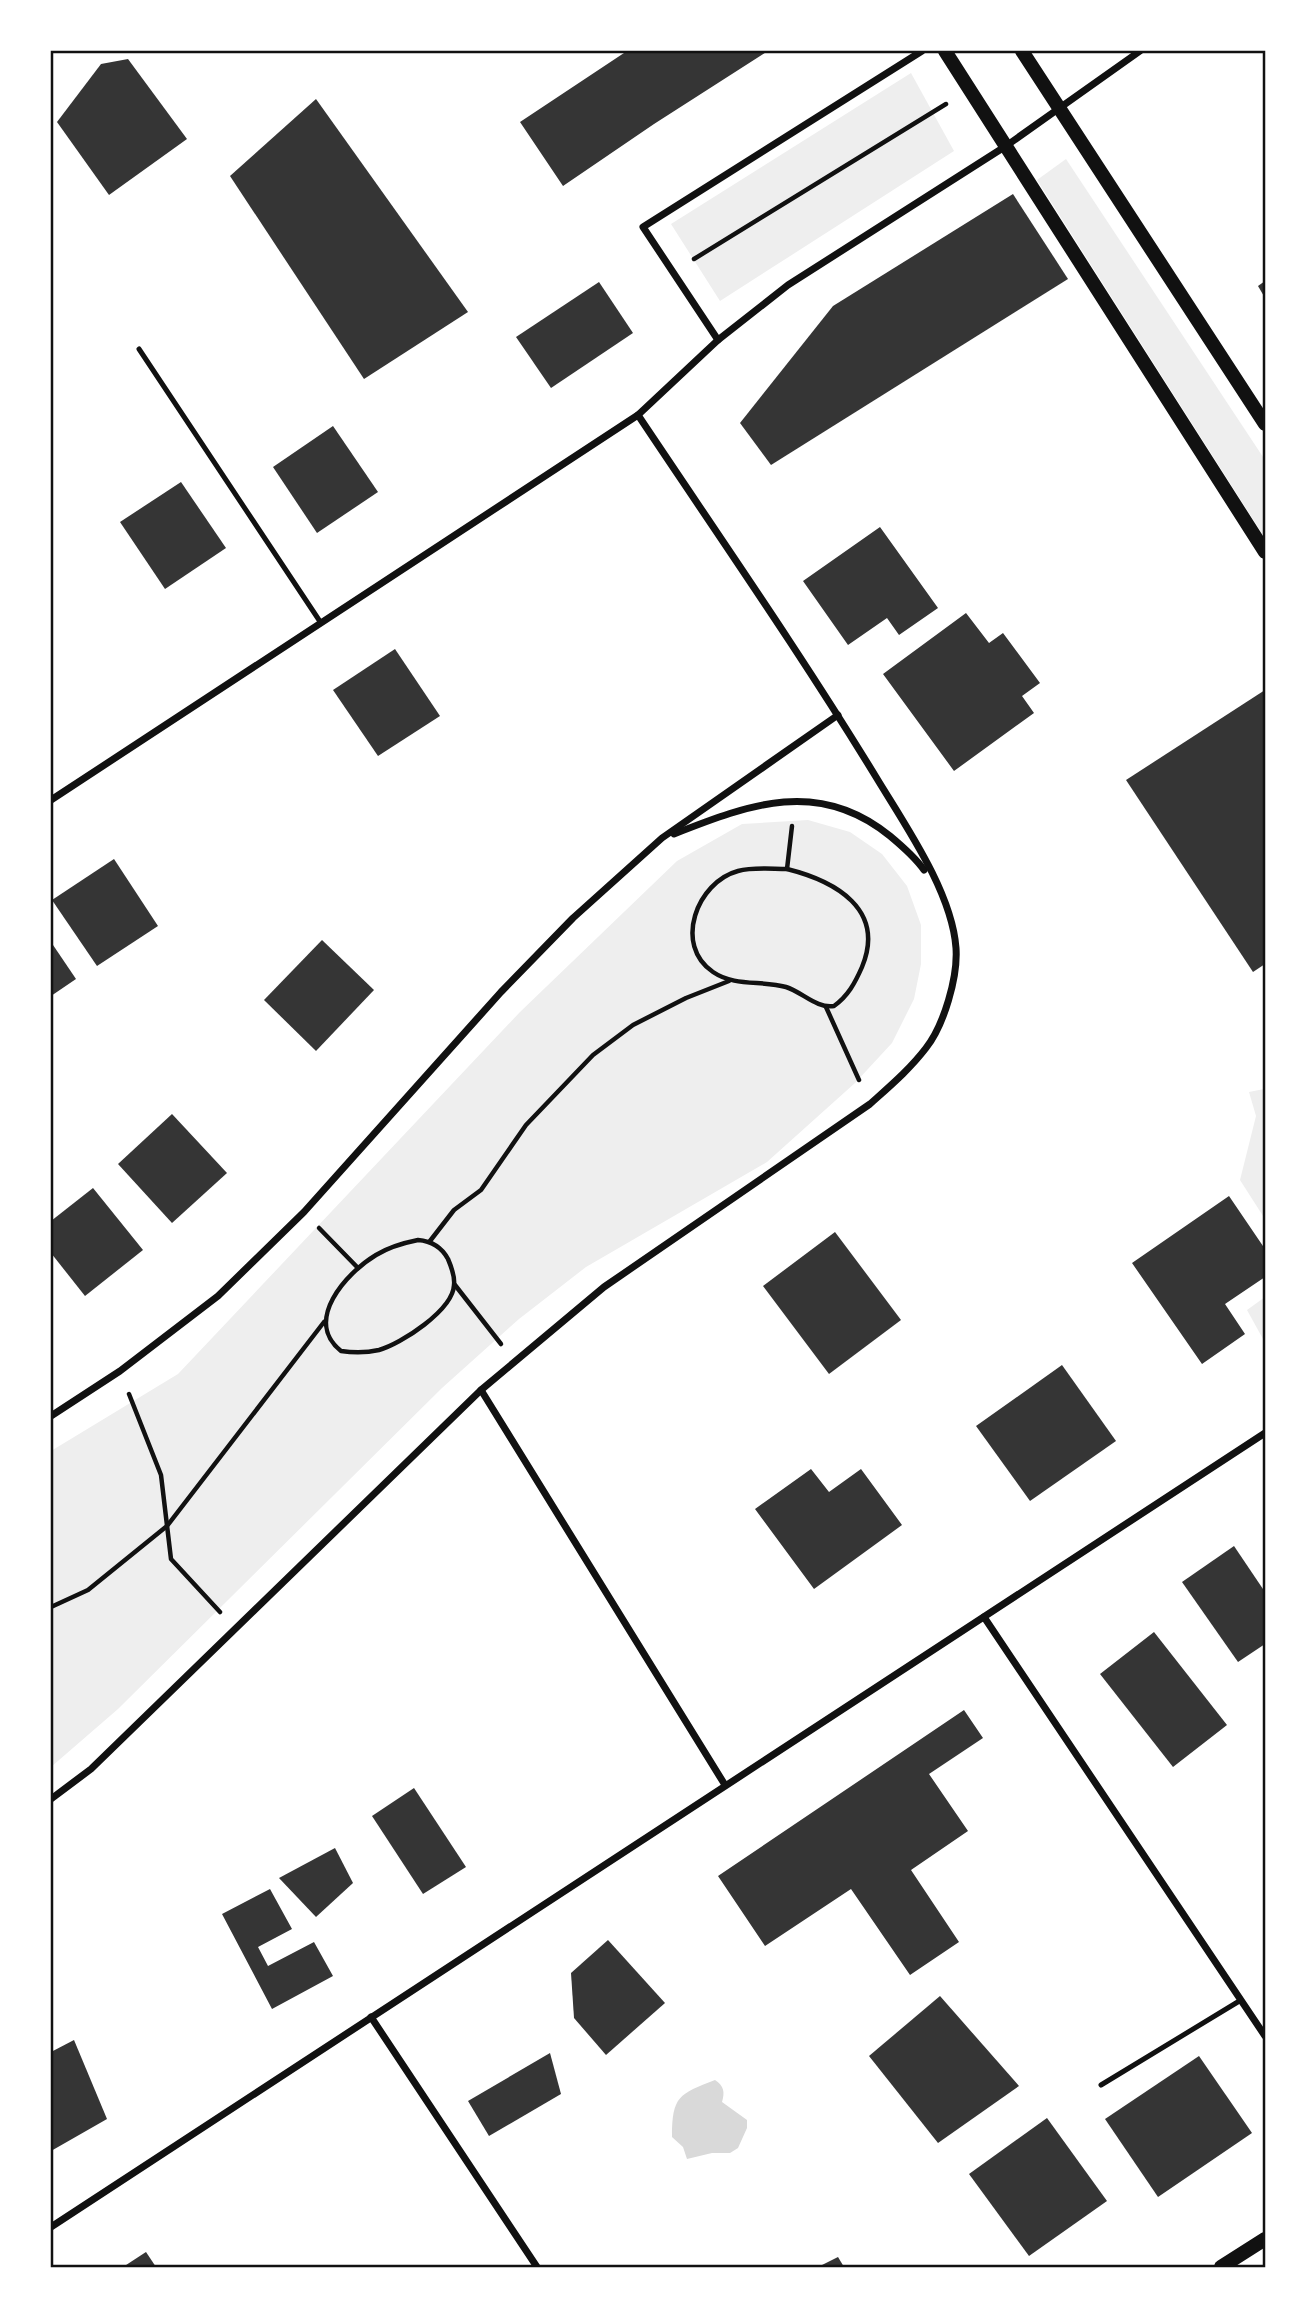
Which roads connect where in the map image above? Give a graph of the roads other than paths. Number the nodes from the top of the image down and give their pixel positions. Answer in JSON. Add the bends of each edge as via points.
{"nodes":[{"id":1,"x":922,"y":51,"type":"edge"},
{"id":2,"x":945,"y":51,"type":"edge"},
{"id":3,"x":1022,"y":51,"type":"edge"},
{"id":4,"x":1140,"y":51,"type":"edge"},
{"id":5,"x":1060,"y":108,"type":"junction"},
{"id":6,"x":1006,"y":146,"type":"junction"},
{"id":7,"x":718,"y":340,"type":"junction"},
{"id":8,"x":139,"y":349,"type":"dead end"},
{"id":9,"x":638,"y":415,"type":"junction"},
{"id":10,"x":1265,"y":424,"type":"edge"},
{"id":11,"x":1265,"y":552,"type":"edge"},
{"id":12,"x":321,"y":623,"type":"junction"},
{"id":13,"x":838,"y":715,"type":"junction"},
{"id":14,"x":51,"y":800,"type":"edge"},
{"id":15,"x":662,"y":838,"type":"junction"},
{"id":16,"x":941,"y":893,"type":"junction"},
{"id":17,"x":481,"y":1390,"type":"junction"},
{"id":18,"x":51,"y":1416,"type":"edge"},
{"id":19,"x":1265,"y":1433,"type":"edge"},
{"id":20,"x":984,"y":1617,"type":"junction"},
{"id":21,"x":725,"y":1785,"type":"junction"},
{"id":22,"x":51,"y":1800,"type":"edge"},
{"id":23,"x":1241,"y":2000,"type":"junction"},
{"id":24,"x":371,"y":2017,"type":"junction"},
{"id":25,"x":1265,"y":2036,"type":"edge"},
{"id":26,"x":1101,"y":2085,"type":"dead end"},
{"id":27,"x":51,"y":2227,"type":"edge"},
{"id":28,"x":1265,"y":2239,"type":"edge"},
{"id":29,"x":537,"y":2267,"type":"edge"},
{"id":30,"x":1221,"y":2267,"type":"edge"}],
"edges":[{"from":1,"to":7,"type":"street","via":[[643,228]]},
{"from":2,"to":6,"type":"main road"},
{"from":3,"to":5,"type":"main road"},
{"from":4,"to":5,"type":"street"},
{"from":5,"to":6,"type":"street"},
{"from":5,"to":10,"type":"main road"},
{"from":6,"to":7,"type":"street","via":[[788,285]]},
{"from":6,"to":11,"type":"main road"},
{"from":7,"to":9,"type":"street"},
{"from":8,"to":12,"type":"lane"},
{"from":9,"to":12,"type":"street"},
{"from":9,"to":13,"type":"street"},
{"from":12,"to":14,"type":"street"},
{"from":13,"to":15,"type":"street"},
{"from":13,"to":16,"type":"street"},
{"from":15,"to":16,"type":"street","via":[[768,803],[824,802],[876,824],[920,863]]},
{"from":15,"to":18,"type":"street","via":[[573,918],[304,1212],[218,1296],[120,1371]]},
{"from":16,"to":17,"type":"street","via":[[953,922],[954,980],[928,1045],[904,1073],[870,1104],[604,1287]]},
{"from":17,"to":21,"type":"street"},
{"from":17,"to":22,"type":"street","via":[[91,1769]]},
{"from":19,"to":20,"type":"street"},
{"from":20,"to":21,"type":"street"},
{"from":20,"to":23,"type":"street"},
{"from":21,"to":24,"type":"street"},
{"from":23,"to":25,"type":"street"},
{"from":23,"to":26,"type":"lane"},
{"from":24,"to":27,"type":"street"},
{"from":24,"to":29,"type":"street"},
{"from":28,"to":30,"type":"main road"}]}
